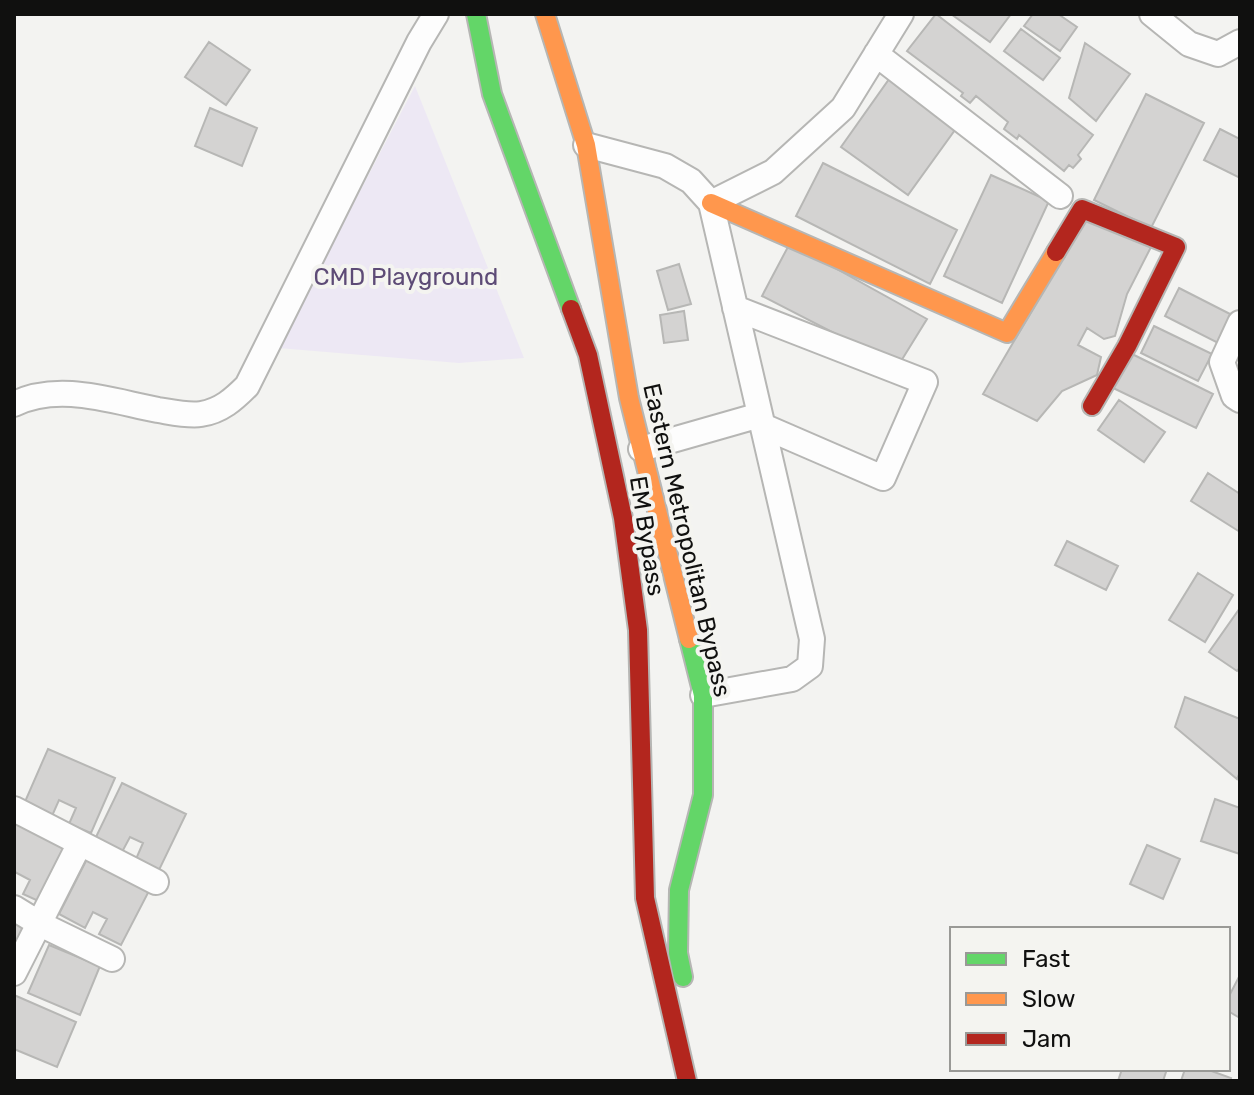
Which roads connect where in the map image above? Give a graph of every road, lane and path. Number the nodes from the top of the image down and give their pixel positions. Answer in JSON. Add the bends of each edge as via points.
{"nodes":[{"id":1,"x":436,"y":14,"type":"edge"},
{"id":2,"x":476,"y":14,"type":"edge"},
{"id":3,"x":545,"y":14,"type":"edge"},
{"id":4,"x":901,"y":14,"type":"edge"},
{"id":5,"x":1152,"y":14,"type":"edge"},
{"id":6,"x":1240,"y":42,"type":"edge"},
{"id":7,"x":876,"y":54,"type":"junction"},
{"id":8,"x":586,"y":145,"type":"junction"},
{"id":9,"x":1060,"y":196,"type":"dead end"},
{"id":10,"x":711,"y":203,"type":"junction"},
{"id":11,"x":735,"y":308,"type":"junction"},
{"id":12,"x":1240,"y":323,"type":"edge"},
{"id":13,"x":629,"y":398,"type":"junction"},
{"id":14,"x":1240,"y":400,"type":"edge"},
{"id":15,"x":14,"y":404,"type":"edge"},
{"id":16,"x":598,"y":404,"type":"junction"},
{"id":17,"x":1092,"y":406,"type":"dead end"},
{"id":18,"x":762,"y":420,"type":"junction"},
{"id":19,"x":641,"y":449,"type":"junction"},
{"id":20,"x":703,"y":695,"type":"junction"},
{"id":21,"x":14,"y":809,"type":"edge"},
{"id":22,"x":80,"y":843,"type":"junction"},
{"id":23,"x":156,"y":882,"type":"dead end"},
{"id":24,"x":14,"y":908,"type":"edge"},
{"id":25,"x":40,"y":924,"type":"junction"},
{"id":26,"x":112,"y":959,"type":"dead end"},
{"id":27,"x":14,"y":973,"type":"edge"},
{"id":28,"x":702,"y":1066,"type":"dead end"},
{"id":29,"x":687,"y":1081,"type":"edge"}],
"edges":[{"from":1,"to":15,"type":"street","via":[[247,386],[229,404],[201,414],[175,413],[42,393]]},
{"from":2,"to":16,"type":"main road","name":"EM Bypass","via":[[492,94],[588,355]]},
{"from":3,"to":8,"type":"main road","name":"Eastern Metropolitan Bypass"},
{"from":4,"to":7,"type":"street"},
{"from":5,"to":6,"type":"street","via":[[1189,44],[1218,54]]},
{"from":7,"to":9,"type":"street"},
{"from":7,"to":10,"type":"street","via":[[843,108],[773,172]]},
{"from":8,"to":10,"type":"street","via":[[665,166],[691,181]]},
{"from":8,"to":13,"type":"main road","name":"Eastern Metropolitan Bypass"},
{"from":10,"to":11,"type":"street"},
{"from":10,"to":17,"type":"main road","via":[[1007,333],[1082,209],[1176,247]]},
{"from":11,"to":18,"type":"street"},
{"from":11,"to":18,"type":"street","via":[[925,382],[883,478]]},
{"from":12,"to":14,"type":"street","via":[[1222,362]]},
{"from":13,"to":16,"type":"main road"},
{"from":13,"to":19,"type":"main road","name":"Eastern Metropolitan Bypass"},
{"from":16,"to":29,"type":"main road","name":"EM Bypass","via":[[623,518],[638,630],[645,898]]},
{"from":18,"to":19,"type":"street"},
{"from":18,"to":20,"type":"street","via":[[812,639],[810,666],[792,679]]},
{"from":19,"to":20,"type":"main road","name":"Eastern Metropolitan Bypass"},
{"from":20,"to":28,"type":"main road","name":"Eastern Metropolitan Bypass","via":[[703,795],[679,890],[678,953]]},
{"from":21,"to":22,"type":"street"},
{"from":22,"to":23,"type":"street"},
{"from":22,"to":25,"type":"street"},
{"from":24,"to":25,"type":"street"},
{"from":25,"to":26,"type":"street"},
{"from":25,"to":27,"type":"street"}]}
